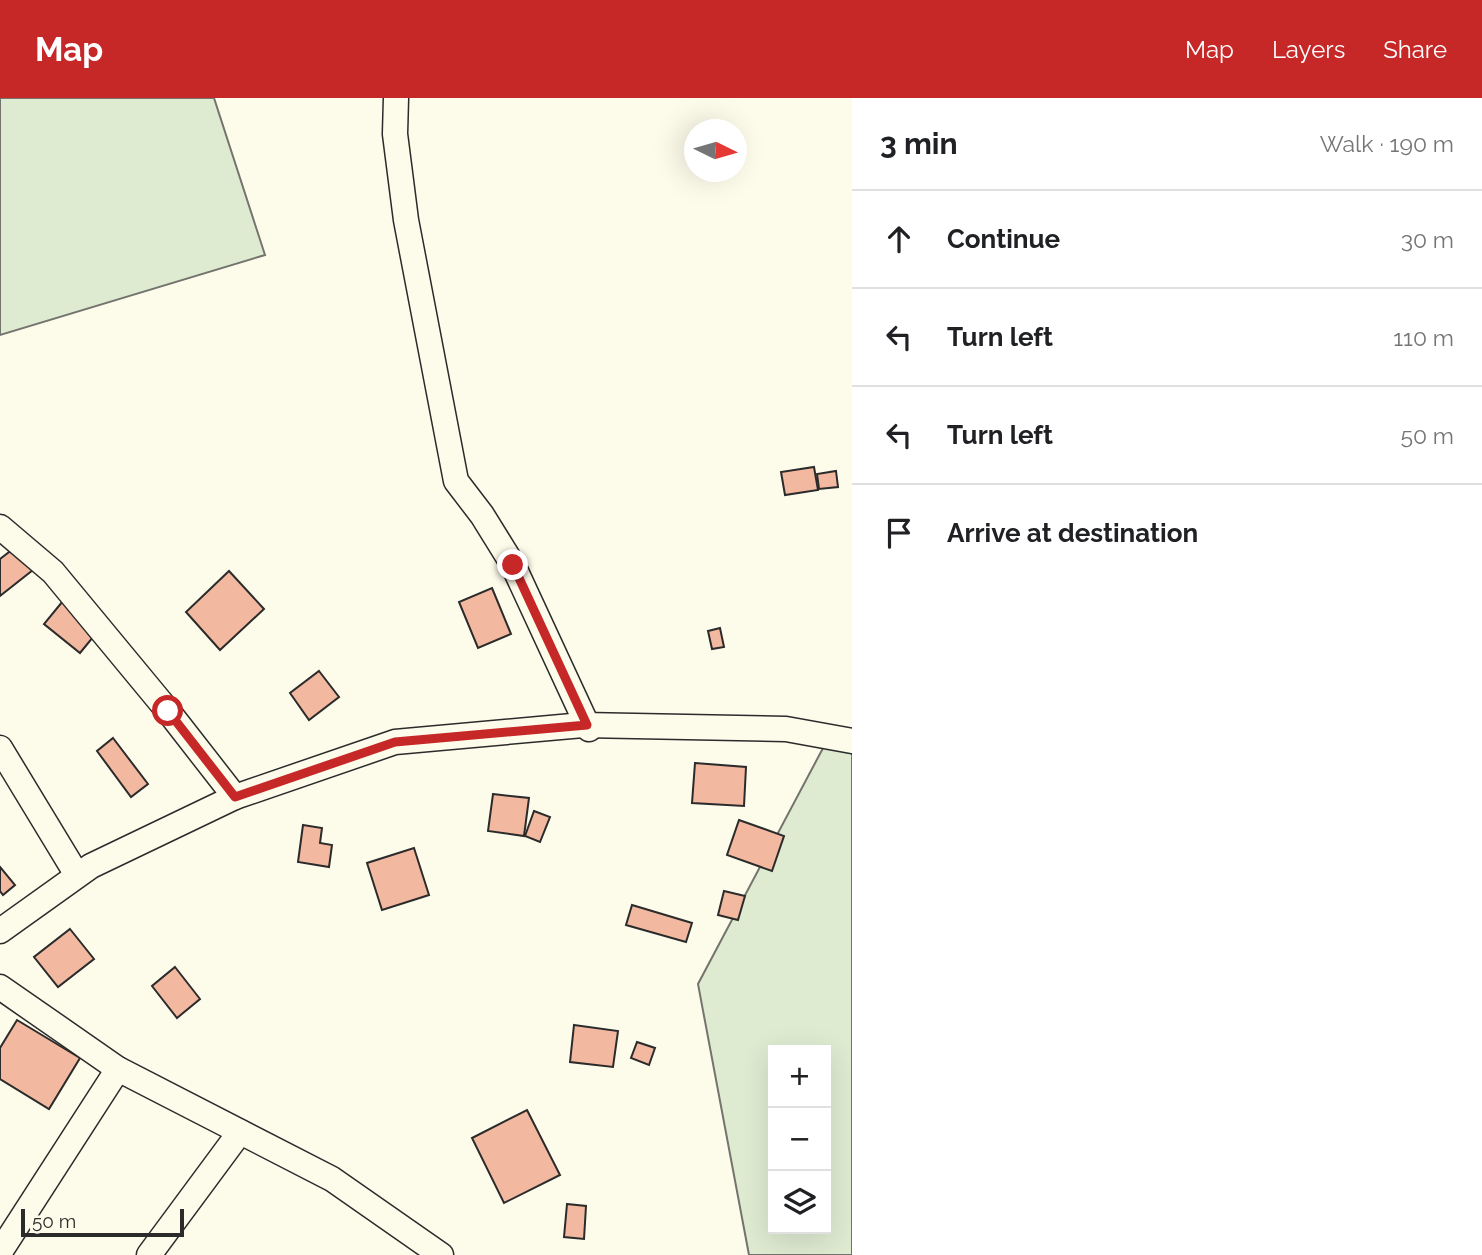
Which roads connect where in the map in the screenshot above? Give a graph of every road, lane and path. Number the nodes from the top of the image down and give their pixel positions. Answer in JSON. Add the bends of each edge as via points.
{"nodes":[{"id":1,"x":396,"y":98,"type":"edge"},
{"id":2,"x":0,"y":527,"type":"edge"},
{"id":3,"x":588,"y":727,"type":"junction"},
{"id":4,"x":852,"y":741,"type":"edge"},
{"id":5,"x":0,"y":748,"type":"edge"},
{"id":6,"x":235,"y":797,"type":"junction"},
{"id":7,"x":77,"y":875,"type":"junction"},
{"id":8,"x":0,"y":932,"type":"edge"},
{"id":9,"x":0,"y":987,"type":"edge"},
{"id":10,"x":118,"y":1069,"type":"junction"},
{"id":11,"x":240,"y":1132,"type":"junction"},
{"id":12,"x":0,"y":1252,"type":"edge"},
{"id":13,"x":149,"y":1255,"type":"edge"},
{"id":14,"x":441,"y":1255,"type":"edge"}],
"edges":[{"from":1,"to":3,"type":"street","via":[[395,134],[406,220],[456,481],[513,565]]},
{"from":2,"to":6,"type":"street","via":[[53,572]]},
{"from":3,"to":4,"type":"street","via":[[786,729]]},
{"from":3,"to":6,"type":"street","via":[[395,742]]},
{"from":5,"to":7,"type":"street"},
{"from":6,"to":7,"type":"street"},
{"from":7,"to":8,"type":"street"},
{"from":9,"to":10,"type":"street"},
{"from":10,"to":11,"type":"street"},
{"from":10,"to":12,"type":"street"},
{"from":11,"to":13,"type":"street"},
{"from":11,"to":14,"type":"street","via":[[331,1179]]}]}
